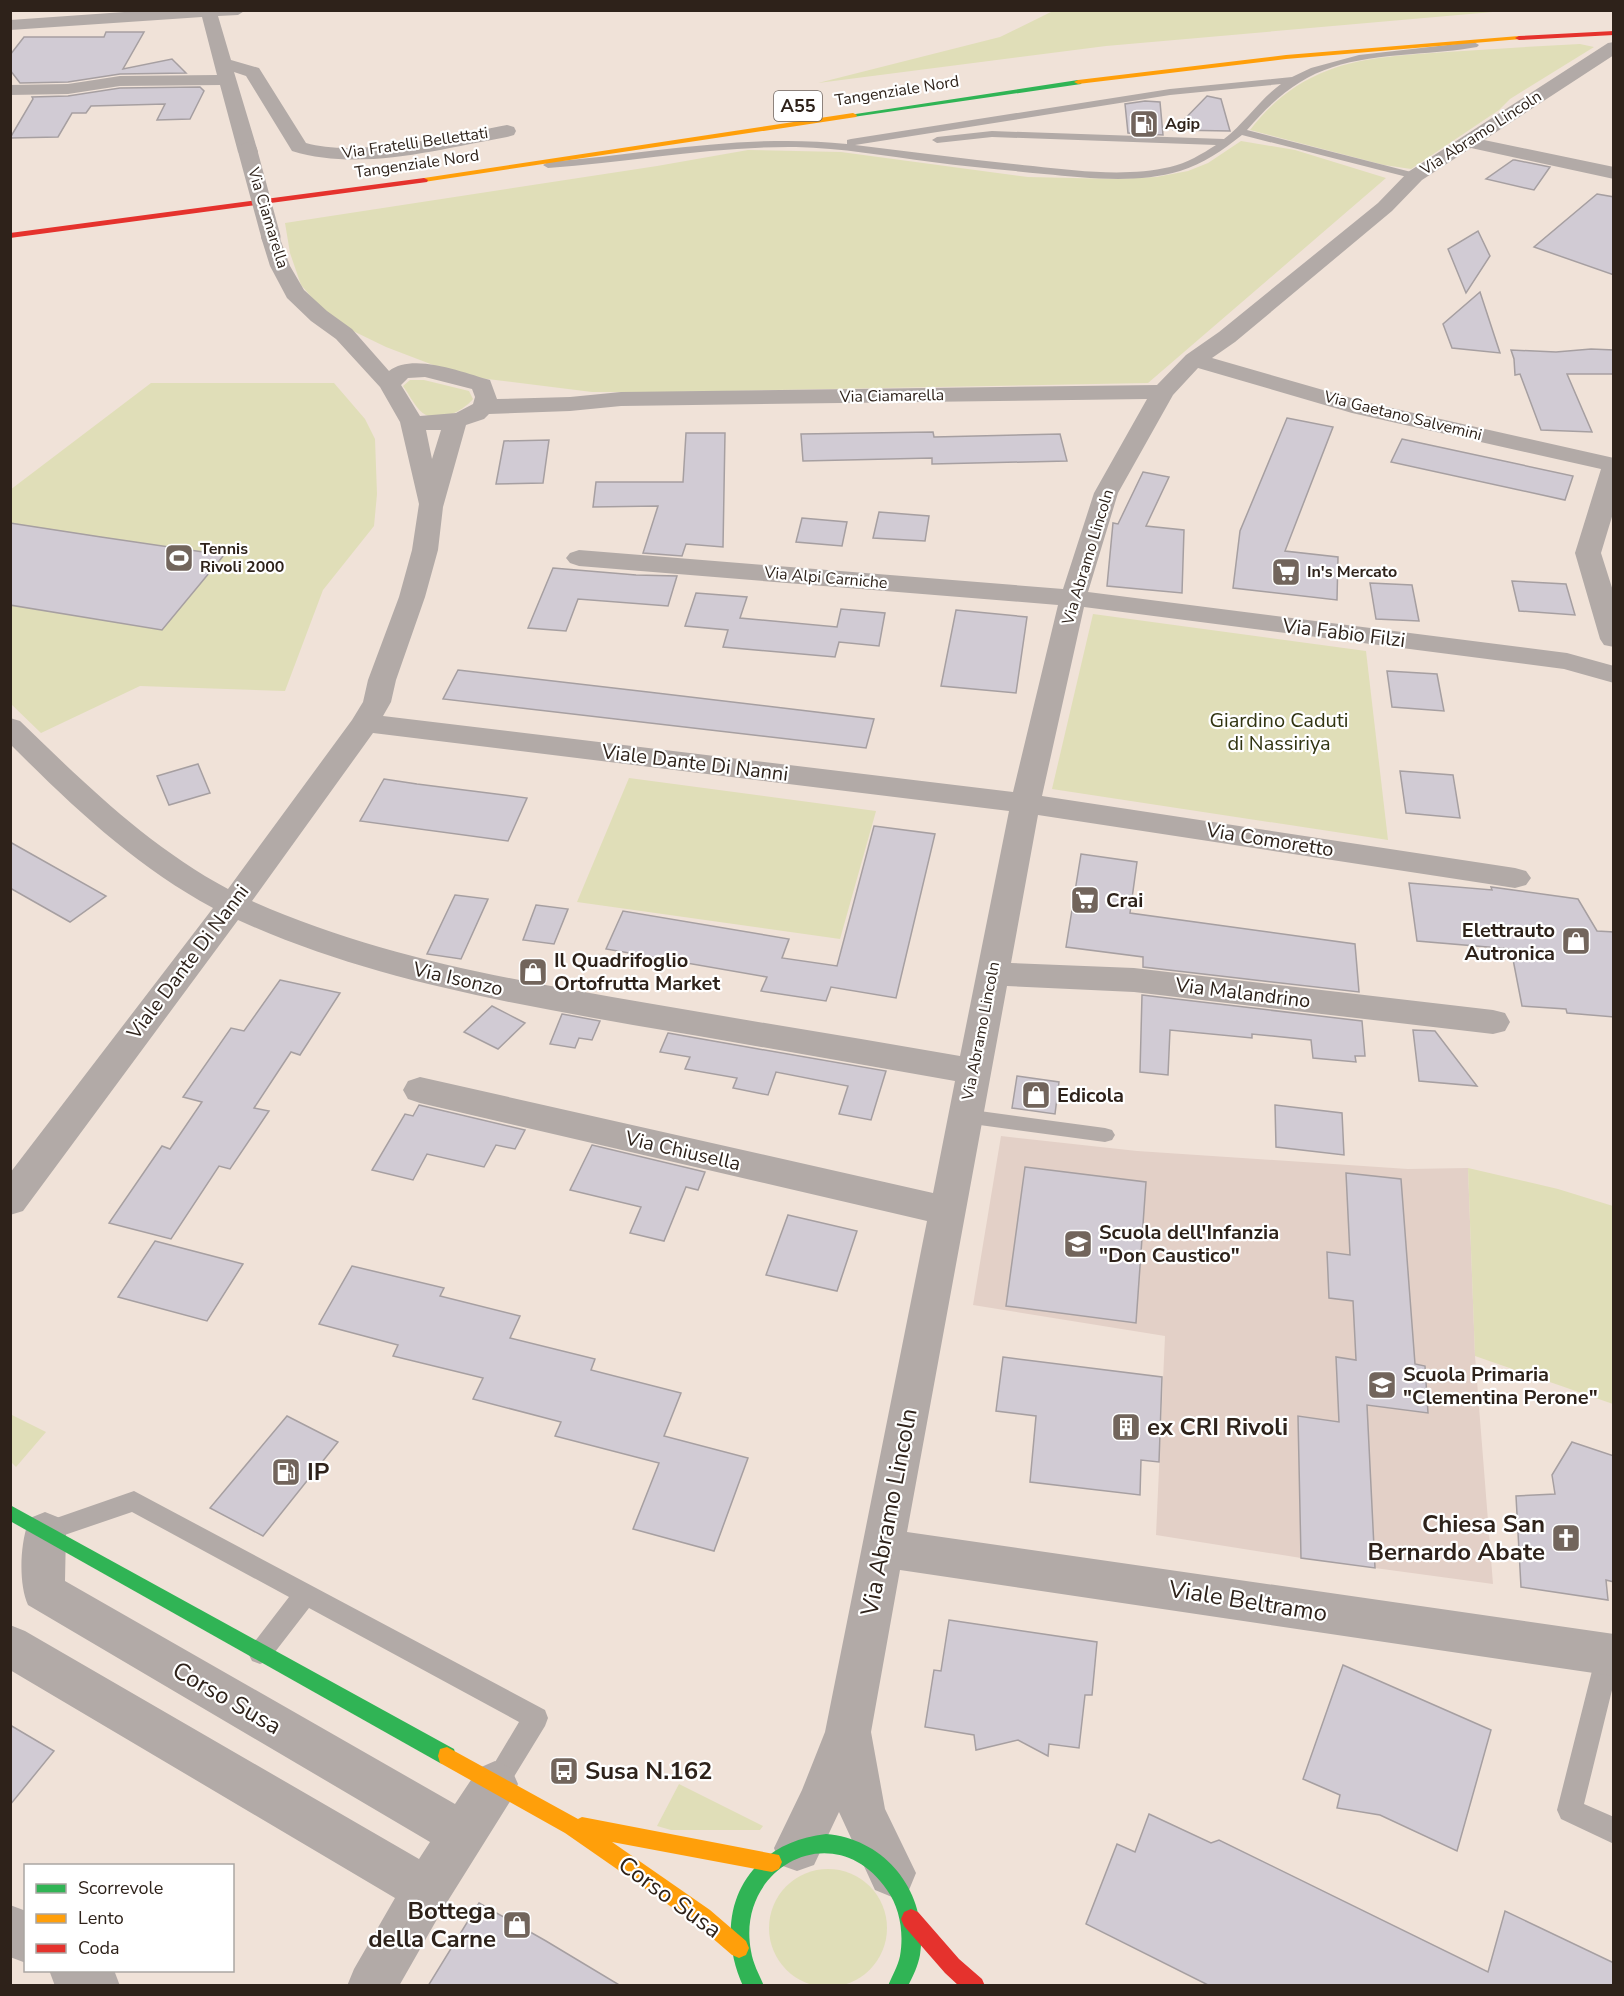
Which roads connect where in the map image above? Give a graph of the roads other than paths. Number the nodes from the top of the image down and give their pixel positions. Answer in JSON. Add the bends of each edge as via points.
{"nodes":[{"id":1,"x":238,"y":10,"type":"edge"},
{"id":2,"x":208,"y":14,"type":"junction"},
{"id":3,"x":10,"y":25,"type":"edge"},
{"id":4,"x":1614,"y":33,"type":"edge"},
{"id":5,"x":1548,"y":35,"type":"junction"},
{"id":6,"x":1614,"y":47,"type":"edge"},
{"id":7,"x":225,"y":72,"type":"junction"},
{"id":8,"x":1295,"y":80,"type":"junction"},
{"id":9,"x":10,"y":90,"type":"edge"},
{"id":10,"x":507,"y":131,"type":"dead end"},
{"id":11,"x":1239,"y":131,"type":"junction"},
{"id":12,"x":1467,"y":141,"type":"junction"},
{"id":13,"x":1225,"y":142,"type":"junction"},
{"id":14,"x":829,"y":145,"type":"junction"},
{"id":15,"x":861,"y":148,"type":"junction"},
{"id":16,"x":510,"y":167,"type":"junction"},
{"id":17,"x":1614,"y":173,"type":"edge"},
{"id":18,"x":1415,"y":176,"type":"junction"},
{"id":19,"x":277,"y":182,"type":"dead end"},
{"id":20,"x":242,"y":186,"type":"dead end"},
{"id":21,"x":10,"y":236,"type":"edge"},
{"id":22,"x":344,"y":334,"type":"junction"},
{"id":23,"x":1194,"y":360,"type":"junction"},
{"id":24,"x":425,"y":370,"type":"junction"},
{"id":25,"x":389,"y":384,"type":"junction"},
{"id":26,"x":1163,"y":392,"type":"junction"},
{"id":27,"x":482,"y":396,"type":"junction"},
{"id":28,"x":412,"y":422,"type":"junction"},
{"id":29,"x":455,"y":422,"type":"junction"},
{"id":30,"x":1614,"y":466,"type":"edge"},
{"id":31,"x":431,"y":507,"type":"junction"},
{"id":32,"x":579,"y":558,"type":"dead end"},
{"id":33,"x":1073,"y":598,"type":"junction"},
{"id":34,"x":1614,"y":639,"type":"edge"},
{"id":35,"x":1614,"y":675,"type":"edge"},
{"id":36,"x":365,"y":723,"type":"junction"},
{"id":37,"x":10,"y":727,"type":"edge"},
{"id":38,"x":1026,"y":804,"type":"junction"},
{"id":39,"x":1515,"y":878,"type":"dead end"},
{"id":40,"x":231,"y":904,"type":"junction"},
{"id":41,"x":992,"y":973,"type":"junction"},
{"id":42,"x":1493,"y":1022,"type":"dead end"},
{"id":43,"x":973,"y":1071,"type":"junction"},
{"id":44,"x":420,"y":1090,"type":"dead end"},
{"id":45,"x":964,"y":1116,"type":"junction"},
{"id":46,"x":1105,"y":1135,"type":"dead end"},
{"id":47,"x":10,"y":1201,"type":"edge"},
{"id":48,"x":946,"y":1211,"type":"junction"},
{"id":49,"x":28,"y":1522,"type":"edge"},
{"id":50,"x":882,"y":1548,"type":"junction"},
{"id":51,"x":306,"y":1594,"type":"junction"},
{"id":52,"x":10,"y":1646,"type":"edge"},
{"id":53,"x":260,"y":1653,"type":"junction"},
{"id":54,"x":1611,"y":1655,"type":"edge"},
{"id":55,"x":848,"y":1732,"type":"junction"},
{"id":56,"x":495,"y":1784,"type":"junction"},
{"id":57,"x":572,"y":1826,"type":"junction"},
{"id":58,"x":1614,"y":1831,"type":"edge"},
{"id":59,"x":463,"y":1835,"type":"junction"},
{"id":60,"x":785,"y":1855,"type":"junction"},
{"id":61,"x":427,"y":1890,"type":"junction"},
{"id":62,"x":903,"y":1900,"type":"junction"},
{"id":63,"x":10,"y":1929,"type":"edge"},
{"id":64,"x":24,"y":1938,"type":"edge"},
{"id":65,"x":739,"y":1948,"type":"junction"},
{"id":66,"x":75,"y":1972,"type":"edge"},
{"id":67,"x":96,"y":1986,"type":"edge"},
{"id":68,"x":371,"y":1986,"type":"edge"},
{"id":69,"x":754,"y":1986,"type":"edge"},
{"id":70,"x":898,"y":1986,"type":"edge"},
{"id":71,"x":975,"y":1986,"type":"edge"}],
"edges":[{"from":1,"to":2,"type":"street"},
{"from":2,"to":3,"type":"street"},
{"from":2,"to":7,"type":"street","name":"Via Ciamarella"},
{"from":4,"to":5,"type":"main road","name":"Tangenziale Nord","number":"A55"},
{"from":5,"to":8,"type":"lane","via":[[1359,58],[1323,67]]},
{"from":5,"to":16,"type":"main road","name":"Tangenziale Nord","number":"A55","via":[[1344,50],[1164,70]]},
{"from":6,"to":12,"type":"street","name":"Via Abramo Lincoln"},
{"from":7,"to":9,"type":"street","via":[[68,89]]},
{"from":7,"to":10,"type":"street","name":"Via Fratelli Bellettati","via":[[253,72],[299,147],[307,151],[359,153]]},
{"from":7,"to":22,"type":"street","name":"Via Ciamarella","bridge":true,"via":[[280,266],[295,293]]},
{"from":8,"to":11,"type":"lane","via":[[1262,104]]},
{"from":8,"to":14,"type":"lane","via":[[1170,92]]},
{"from":11,"to":13,"type":"lane"},
{"from":11,"to":18,"type":"lane"},
{"from":12,"to":17,"type":"street"},
{"from":12,"to":18,"type":"street","name":"Via Abramo Lincoln"},
{"from":13,"to":15,"type":"lane","via":[[992,134],[968,136],[957,145],[920,150],[901,144]]},
{"from":13,"to":15,"type":"lane","via":[[1186,166],[1115,174],[965,163]]},
{"from":14,"to":15,"type":"lane"},
{"from":14,"to":16,"type":"lane","via":[[721,147],[616,160]]},
{"from":16,"to":21,"type":"main road","name":"Tangenziale Nord","number":"A55"},
{"from":18,"to":23,"type":"street","name":"Via Abramo Lincoln","via":[[1385,207]]},
{"from":19,"to":20,"type":"main road"},
{"from":22,"to":24,"type":"street","name":"Via Ciamarella"},
{"from":22,"to":25,"type":"street","name":"Via Ciamarella"},
{"from":23,"to":26,"type":"street","name":"Via Abramo Lincoln"},
{"from":23,"to":30,"type":"street","name":"Via Gaetano Salvemini","via":[[1360,408]]},
{"from":24,"to":25,"type":"street","via":[[400,373]]},
{"from":24,"to":27,"type":"street","name":"Via Ciamarella"},
{"from":25,"to":28,"type":"street","name":"Via Ciamarella"},
{"from":26,"to":27,"type":"street","name":"Via Ciamarella","via":[[621,399],[570,404]]},
{"from":26,"to":33,"type":"street","name":"Via Abramo Lincoln","via":[[1106,493]]},
{"from":27,"to":29,"type":"street","via":[[471,416]]},
{"from":28,"to":29,"type":"street"},
{"from":28,"to":31,"type":"street","name":"Viale Dante Di Nanni"},
{"from":29,"to":31,"type":"street","name":"Viale Dante Di Nanni"},
{"from":30,"to":34,"type":"street","via":[[1588,553]]},
{"from":31,"to":36,"type":"street","name":"Viale Dante Di Nanni","via":[[425,550],[412,597]]},
{"from":32,"to":33,"type":"street","name":"Via Alpi Carniche"},
{"from":33,"to":35,"type":"street","name":"Via Fabio Filzi","via":[[1568,661]]},
{"from":33,"to":38,"type":"street","name":"Via Abramo Lincoln"},
{"from":36,"to":38,"type":"street","name":"Viale Dante Di Nanni"},
{"from":36,"to":40,"type":"street","name":"Viale Dante Di Nanni"},
{"from":37,"to":40,"type":"street","name":"Via Isonzo","via":[[115,828],[165,865]]},
{"from":38,"to":39,"type":"street","name":"Via Comoretto"},
{"from":38,"to":41,"type":"street","name":"Via Abramo Lincoln"},
{"from":40,"to":43,"type":"street","name":"Via Isonzo","via":[[361,955],[449,978],[516,993]]},
{"from":40,"to":47,"type":"street","name":"Viale Dante Di Nanni"},
{"from":41,"to":42,"type":"street","name":"Via Malandrino","via":[[1134,980]]},
{"from":41,"to":43,"type":"street","name":"Via Abramo Lincoln"},
{"from":43,"to":45,"type":"street","name":"Via Abramo Lincoln"},
{"from":44,"to":48,"type":"street","name":"Via Chiusella"},
{"from":45,"to":46,"type":"lane","name":"Via Abramo Lincoln"},
{"from":45,"to":48,"type":"street","name":"Via Abramo Lincoln"},
{"from":48,"to":50,"type":"street","name":"Via Abramo Lincoln"},
{"from":49,"to":51,"type":"lane","via":[[134,1501]]},
{"from":49,"to":53,"type":"main road","name":"Corso Susa"},
{"from":49,"to":59,"type":"street","name":"Corso Susa","via":[[43,1591]]},
{"from":50,"to":54,"type":"street","name":"Viale Beltramo"},
{"from":50,"to":55,"type":"street","name":"Via Abramo Lincoln"},
{"from":51,"to":53,"type":"lane"},
{"from":51,"to":56,"type":"lane","via":[[536,1718]]},
{"from":52,"to":61,"type":"street"},
{"from":53,"to":56,"type":"main road","name":"Corso Susa"},
{"from":54,"to":58,"type":"lane","via":[[1570,1810]]},
{"from":55,"to":60,"type":"street","name":"Via Abramo Lincoln","via":[[819,1805]]},
{"from":55,"to":62,"type":"street","name":"Via Abramo Lincoln","via":[[863,1814]]},
{"from":56,"to":57,"type":"main road","name":"Corso Susa"},
{"from":56,"to":59,"type":"street"},
{"from":57,"to":60,"type":"main road","name":"Corso Susa"},
{"from":57,"to":65,"type":"main road","name":"Corso Susa","via":[[703,1917]]},
{"from":59,"to":61,"type":"street"},
{"from":60,"to":62,"type":"main road","name":"Corso Susa","via":[[824,1843],[851,1848],[876,1860]]},
{"from":60,"to":65,"type":"main road","via":[[756,1879],[744,1900],[738,1924]]},
{"from":61,"to":68,"type":"street"},
{"from":62,"to":70,"type":"main road","via":[[912,1946]]},
{"from":62,"to":71,"type":"main road","via":[[952,1965]]},
{"from":63,"to":64,"type":"street"},
{"from":65,"to":69,"type":"main road"},
{"from":66,"to":67,"type":"street"}]}
